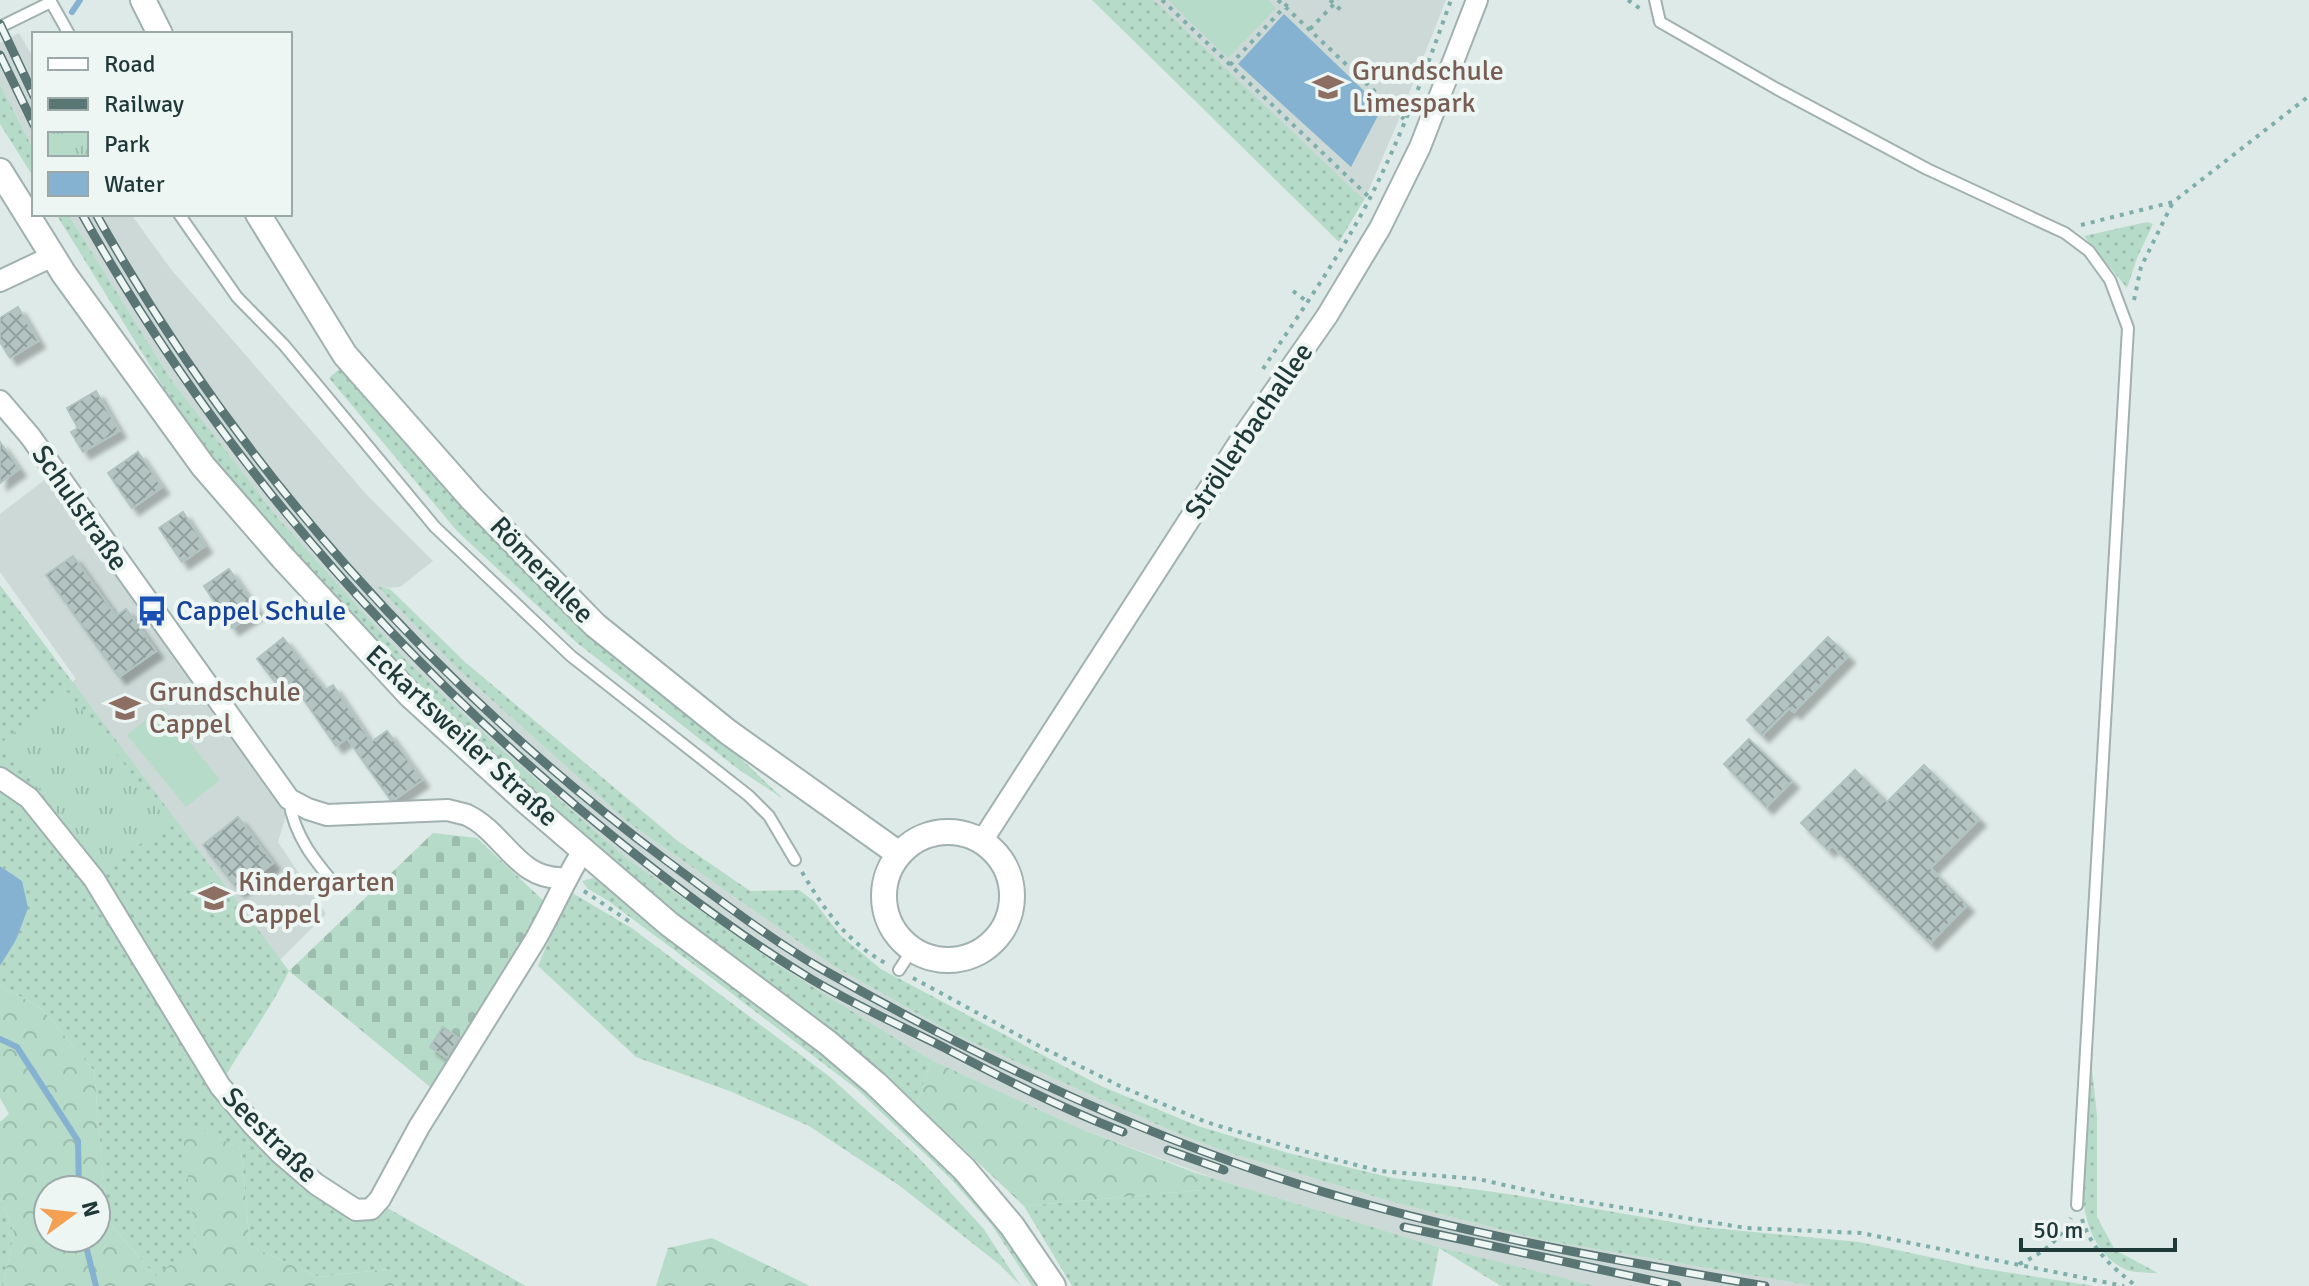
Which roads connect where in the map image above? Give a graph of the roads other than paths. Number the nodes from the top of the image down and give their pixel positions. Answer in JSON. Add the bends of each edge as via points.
{"nodes":[{"id":1,"x":143,"y":0,"type":"edge"},
{"id":2,"x":1477,"y":0,"type":"edge"},
{"id":3,"x":1655,"y":0,"type":"edge"},
{"id":4,"x":0,"y":27,"type":"edge"},
{"id":5,"x":68,"y":32,"type":"edge"},
{"id":6,"x":159,"y":32,"type":"edge"},
{"id":7,"x":0,"y":171,"type":"edge"},
{"id":8,"x":180,"y":216,"type":"edge"},
{"id":9,"x":259,"y":216,"type":"edge"},
{"id":10,"x":53,"y":256,"type":"junction"},
{"id":11,"x":0,"y":281,"type":"edge"},
{"id":12,"x":0,"y":401,"type":"edge"},
{"id":13,"x":0,"y":778,"type":"edge"},
{"id":14,"x":289,"y":799,"type":"junction"},
{"id":15,"x":982,"y":841,"type":"junction"},
{"id":16,"x":584,"y":849,"type":"junction"},
{"id":17,"x":899,"y":854,"type":"junction"},
{"id":18,"x":795,"y":860,"type":"road end"},
{"id":19,"x":565,"y":878,"type":"junction"},
{"id":20,"x":337,"y":887,"type":"dead end"},
{"id":21,"x":2077,"y":1205,"type":"road end"},
{"id":22,"x":1053,"y":1286,"type":"edge"}],
"edges":[{"from":1,"to":6,"type":"street"},
{"from":2,"to":15,"type":"street","name":"Ströllerbachallee","via":[[1420,147],[1380,228]]},
{"from":3,"to":21,"type":"lane","via":[[1660,22],[1777,89],[1927,169],[2065,233],[2089,251],[2110,280],[2128,328]]},
{"from":4,"to":5,"type":"lane","via":[[51,2]]},
{"from":7,"to":10,"type":"street","name":"Eckartsweiler Straße"},
{"from":8,"to":18,"type":"lane","via":[[237,297],[284,345],[435,527],[571,656],[749,796],[769,816]]},
{"from":9,"to":17,"type":"street","name":"Römerallee","via":[[345,355],[471,498],[595,625],[728,732]]},
{"from":10,"to":11,"type":"street"},
{"from":10,"to":16,"type":"street","name":"Eckartsweiler Straße","via":[[203,466],[283,558],[411,696]]},
{"from":12,"to":14,"type":"street","name":"Schulstraße"},
{"from":13,"to":19,"type":"street","name":"Seestraße","via":[[29,798],[94,879],[228,1096],[280,1153],[356,1210],[371,1209],[380,1199],[552,911]]},
{"from":14,"to":19,"type":"street","via":[[327,815],[448,810],[483,827],[528,870]]},
{"from":14,"to":20,"type":"lane","via":[[297,834]]},
{"from":15,"to":17,"type":"street","via":[[952,831],[932,833]]},
{"from":15,"to":17,"type":"street","via":[[1005,865],[1012,907],[992,944],[953,961],[906,960],[887,916],[884,894]]},
{"from":16,"to":19,"type":"street","name":"Seestraße"},
{"from":16,"to":22,"type":"street","name":"Eckartsweiler Straße","via":[[669,924],[876,1084],[964,1169]]}]}
